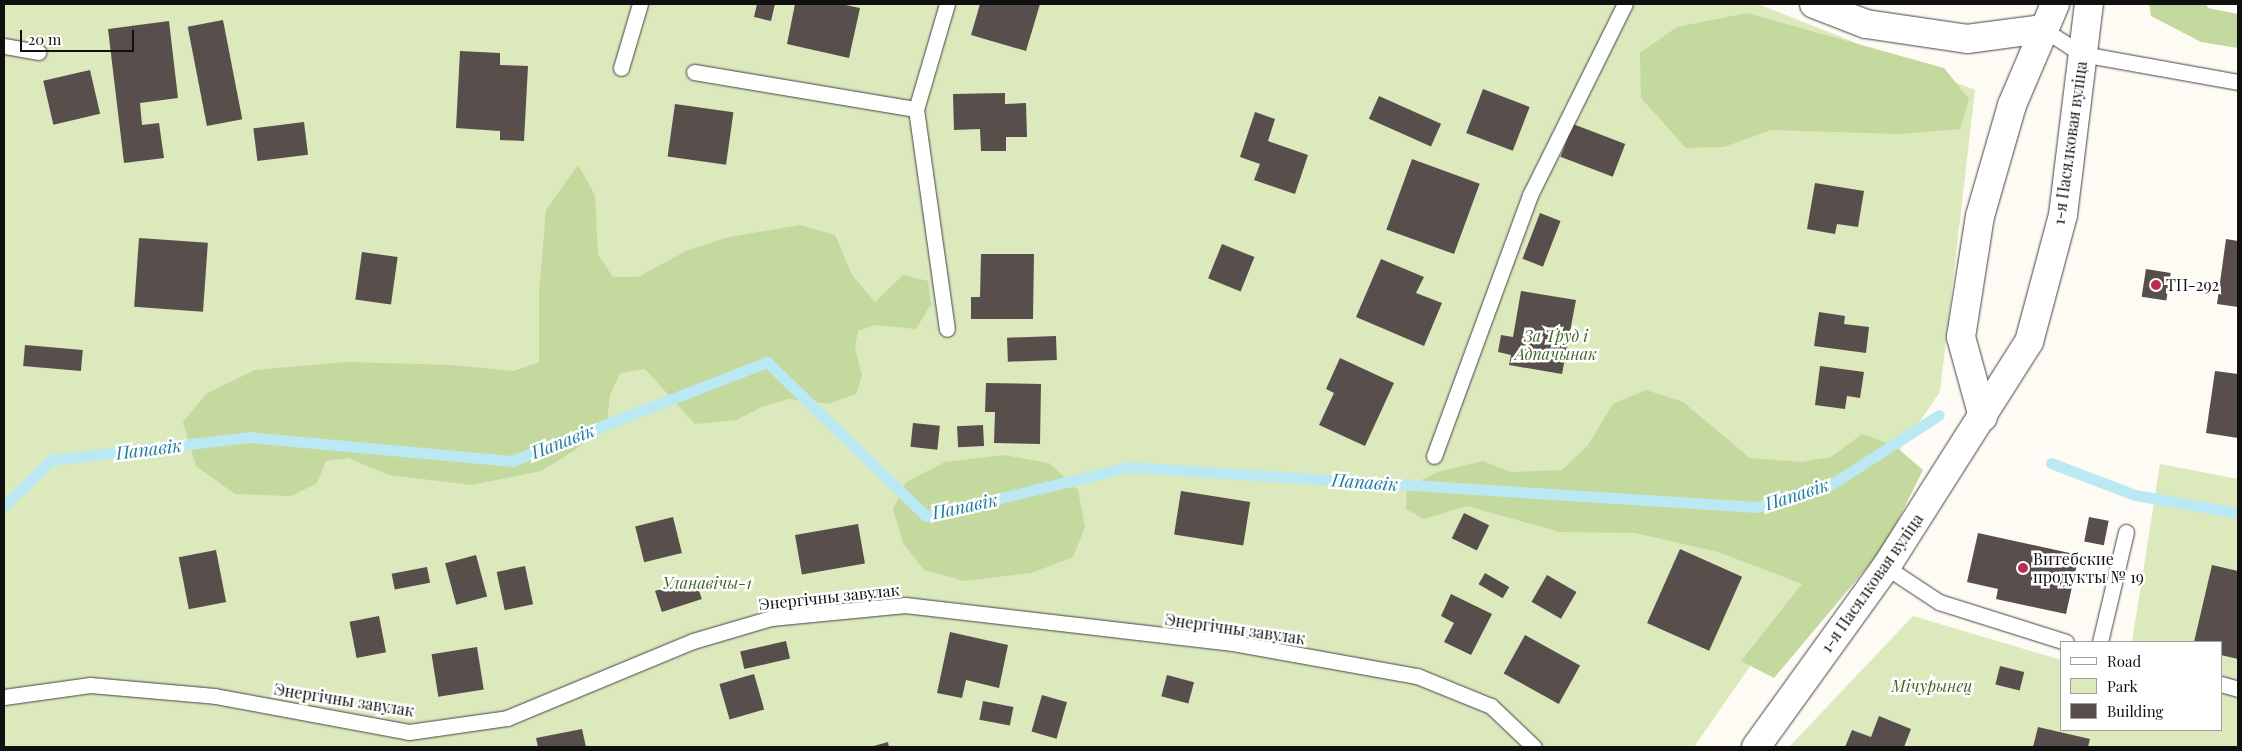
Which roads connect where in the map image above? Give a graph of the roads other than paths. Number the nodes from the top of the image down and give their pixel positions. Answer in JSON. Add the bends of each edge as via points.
{"nodes":[{"id":1,"x":640,"y":4,"type":"edge"},
{"id":2,"x":947,"y":4,"type":"edge"},
{"id":3,"x":1624,"y":4,"type":"edge"},
{"id":4,"x":1814,"y":4,"type":"edge"},
{"id":5,"x":2055,"y":4,"type":"edge"},
{"id":6,"x":2088,"y":4,"type":"edge"},
{"id":7,"x":2043,"y":29,"type":"junction"},
{"id":8,"x":4,"y":46,"type":"edge"},
{"id":9,"x":38,"y":52,"type":"dead end"},
{"id":10,"x":2082,"y":54,"type":"junction"},
{"id":11,"x":622,"y":68,"type":"dead end"},
{"id":12,"x":694,"y":72,"type":"dead end"},
{"id":13,"x":2238,"y":82,"type":"edge"},
{"id":14,"x":916,"y":108,"type":"junction"},
{"id":15,"x":948,"y":329,"type":"dead end"},
{"id":16,"x":1983,"y":416,"type":"junction"},
{"id":17,"x":1434,"y":456,"type":"dead end"},
{"id":18,"x":2126,"y":532,"type":"dead end"},
{"id":19,"x":1886,"y":567,"type":"junction"},
{"id":20,"x":2063,"y":641,"type":"edge"},
{"id":21,"x":2100,"y":641,"type":"edge"},
{"id":22,"x":2222,"y":684,"type":"edge"},
{"id":23,"x":2238,"y":689,"type":"edge"},
{"id":24,"x":4,"y":697,"type":"edge"},
{"id":25,"x":1534,"y":747,"type":"edge"},
{"id":26,"x":1756,"y":747,"type":"edge"}],
"edges":[{"from":1,"to":11,"type":"lane"},
{"from":2,"to":14,"type":"lane"},
{"from":3,"to":17,"type":"lane","via":[[1530,195]]},
{"from":4,"to":7,"type":"street","via":[[1866,24],[1967,39]]},
{"from":5,"to":7,"type":"street"},
{"from":6,"to":10,"type":"street","name":"1-я Пасялковая вуліца"},
{"from":7,"to":10,"type":"lane"},
{"from":7,"to":16,"type":"street","via":[[2012,105],[1980,216],[1961,337]]},
{"from":8,"to":9,"type":"lane"},
{"from":10,"to":13,"type":"lane"},
{"from":10,"to":16,"type":"street","name":"1-я Пасялковая вуліца","via":[[2063,215],[2031,333]]},
{"from":12,"to":14,"type":"lane"},
{"from":14,"to":15,"type":"lane"},
{"from":16,"to":19,"type":"street","name":"1-я Пасялковая вуліца"},
{"from":18,"to":21,"type":"lane"},
{"from":19,"to":20,"type":"lane","via":[[1939,602]]},
{"from":19,"to":26,"type":"street","name":"1-я Пасялковая вуліца"},
{"from":22,"to":23,"type":"lane"},
{"from":24,"to":25,"type":"lane","name":"Энергічны завулак","via":[[90,685],[215,696],[409,732],[507,718],[693,641],[771,618],[905,605],[1233,643],[1417,676],[1491,706]]}]}
